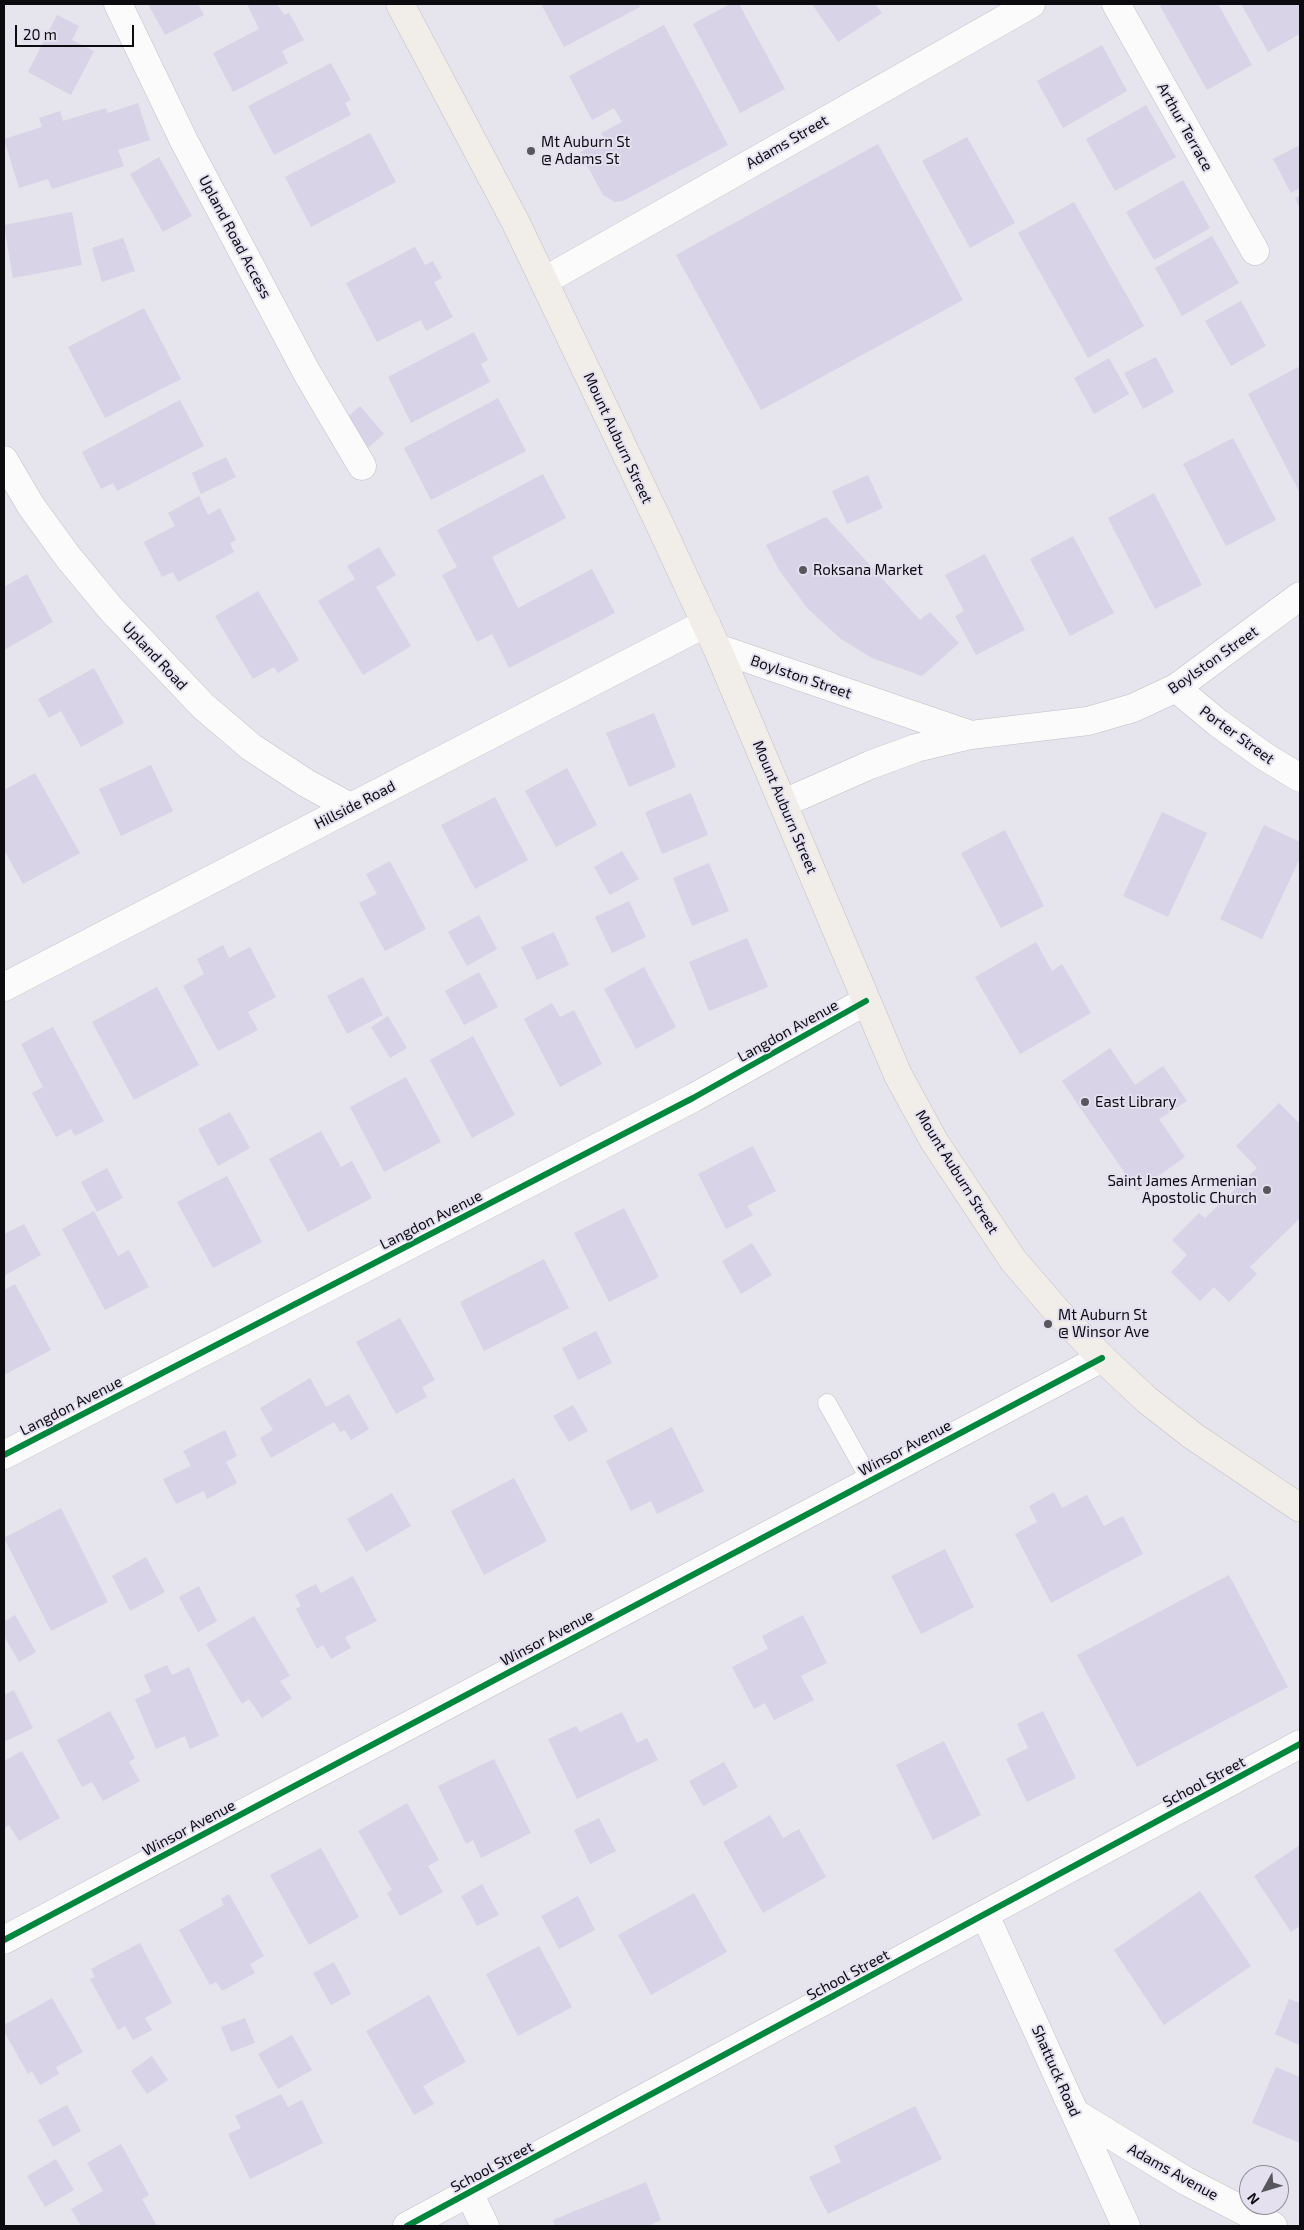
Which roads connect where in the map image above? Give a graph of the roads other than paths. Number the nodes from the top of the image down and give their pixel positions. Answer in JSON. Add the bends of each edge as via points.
{"nodes":[{"id":1,"x":118,"y":4,"type":"edge"},
{"id":2,"x":400,"y":4,"type":"edge"},
{"id":3,"x":1031,"y":4,"type":"edge"},
{"id":4,"x":1116,"y":4,"type":"edge"},
{"id":5,"x":998,"y":12,"type":"edge"},
{"id":6,"x":1255,"y":251,"type":"dead end"},
{"id":7,"x":544,"y":281,"type":"junction"},
{"id":8,"x":4,"y":460,"type":"edge"},
{"id":9,"x":362,"y":466,"type":"dead end"},
{"id":10,"x":1300,"y":596,"type":"edge"},
{"id":11,"x":706,"y":623,"type":"junction"},
{"id":12,"x":717,"y":648,"type":"junction"},
{"id":13,"x":1176,"y":688,"type":"junction"},
{"id":14,"x":971,"y":735,"type":"junction"},
{"id":15,"x":1300,"y":778,"type":"edge"},
{"id":16,"x":784,"y":803,"type":"junction"},
{"id":17,"x":350,"y":807,"type":"junction"},
{"id":18,"x":4,"y":987,"type":"edge"},
{"id":19,"x":866,"y":1001,"type":"junction"},
{"id":20,"x":1102,"y":1358,"type":"junction"},
{"id":21,"x":827,"y":1403,"type":"dead end"},
{"id":22,"x":4,"y":1455,"type":"edge"},
{"id":23,"x":870,"y":1480,"type":"junction"},
{"id":24,"x":1300,"y":1508,"type":"edge"},
{"id":25,"x":1300,"y":1744,"type":"edge"},
{"id":26,"x":985,"y":1915,"type":"junction"},
{"id":27,"x":4,"y":1940,"type":"edge"},
{"id":28,"x":1075,"y":2113,"type":"junction"},
{"id":29,"x":470,"y":2193,"type":"junction"},
{"id":30,"x":407,"y":2226,"type":"edge"},
{"id":31,"x":485,"y":2226,"type":"edge"},
{"id":32,"x":1126,"y":2226,"type":"edge"},
{"id":33,"x":1273,"y":2226,"type":"edge"}],
"edges":[{"from":1,"to":9,"type":"street","name":"Upland Road Access","via":[[184,141],[307,373]]},
{"from":2,"to":7,"type":"main road","name":"Mount Auburn Street"},
{"from":3,"to":5,"type":"street","name":"Adams Street"},
{"from":4,"to":6,"type":"street","name":"Arthur Terrace"},
{"from":5,"to":7,"type":"street","name":"Adams Street"},
{"from":7,"to":11,"type":"main road","name":"Mount Auburn Street"},
{"from":8,"to":17,"type":"street","name":"Upland Road","via":[[31,506],[68,557],[111,609],[203,706],[251,747]]},
{"from":10,"to":13,"type":"street","name":"Boylston Street"},
{"from":11,"to":12,"type":"main road","name":"Mount Auburn Street"},
{"from":11,"to":17,"type":"street","name":"Hillside Road"},
{"from":12,"to":14,"type":"street","name":"Boylston Street"},
{"from":12,"to":16,"type":"main road","name":"Mount Auburn Street"},
{"from":13,"to":14,"type":"street","name":"Boylston Street","via":[[1133,708],[1088,721]]},
{"from":13,"to":15,"type":"street","name":"Porter Street","via":[[1233,734]]},
{"from":14,"to":16,"type":"street","name":"Boylston Street","via":[[916,748]]},
{"from":16,"to":19,"type":"main road","name":"Mount Auburn Street"},
{"from":17,"to":18,"type":"street","name":"Hillside Road"},
{"from":19,"to":20,"type":"main road","name":"Mount Auburn Street","via":[[898,1075],[973,1203],[1013,1260]]},
{"from":19,"to":22,"type":"street","name":"Langdon Avenue","via":[[684,1103]]},
{"from":20,"to":23,"type":"street","name":"Winsor Avenue"},
{"from":20,"to":24,"type":"main road","name":"Mount Auburn Street","via":[[1147,1400],[1193,1436]]},
{"from":21,"to":23,"type":"lane"},
{"from":23,"to":27,"type":"street","name":"Winsor Avenue"},
{"from":25,"to":26,"type":"street","name":"School Street"},
{"from":26,"to":28,"type":"street","name":"Shattuck Road"},
{"from":26,"to":29,"type":"street","name":"School Street"},
{"from":28,"to":32,"type":"street","name":"Shattuck Road"},
{"from":28,"to":33,"type":"street","name":"Adams Avenue","via":[[1186,2181]]},
{"from":29,"to":30,"type":"street","name":"School Street"},
{"from":29,"to":31,"type":"street"}]}
